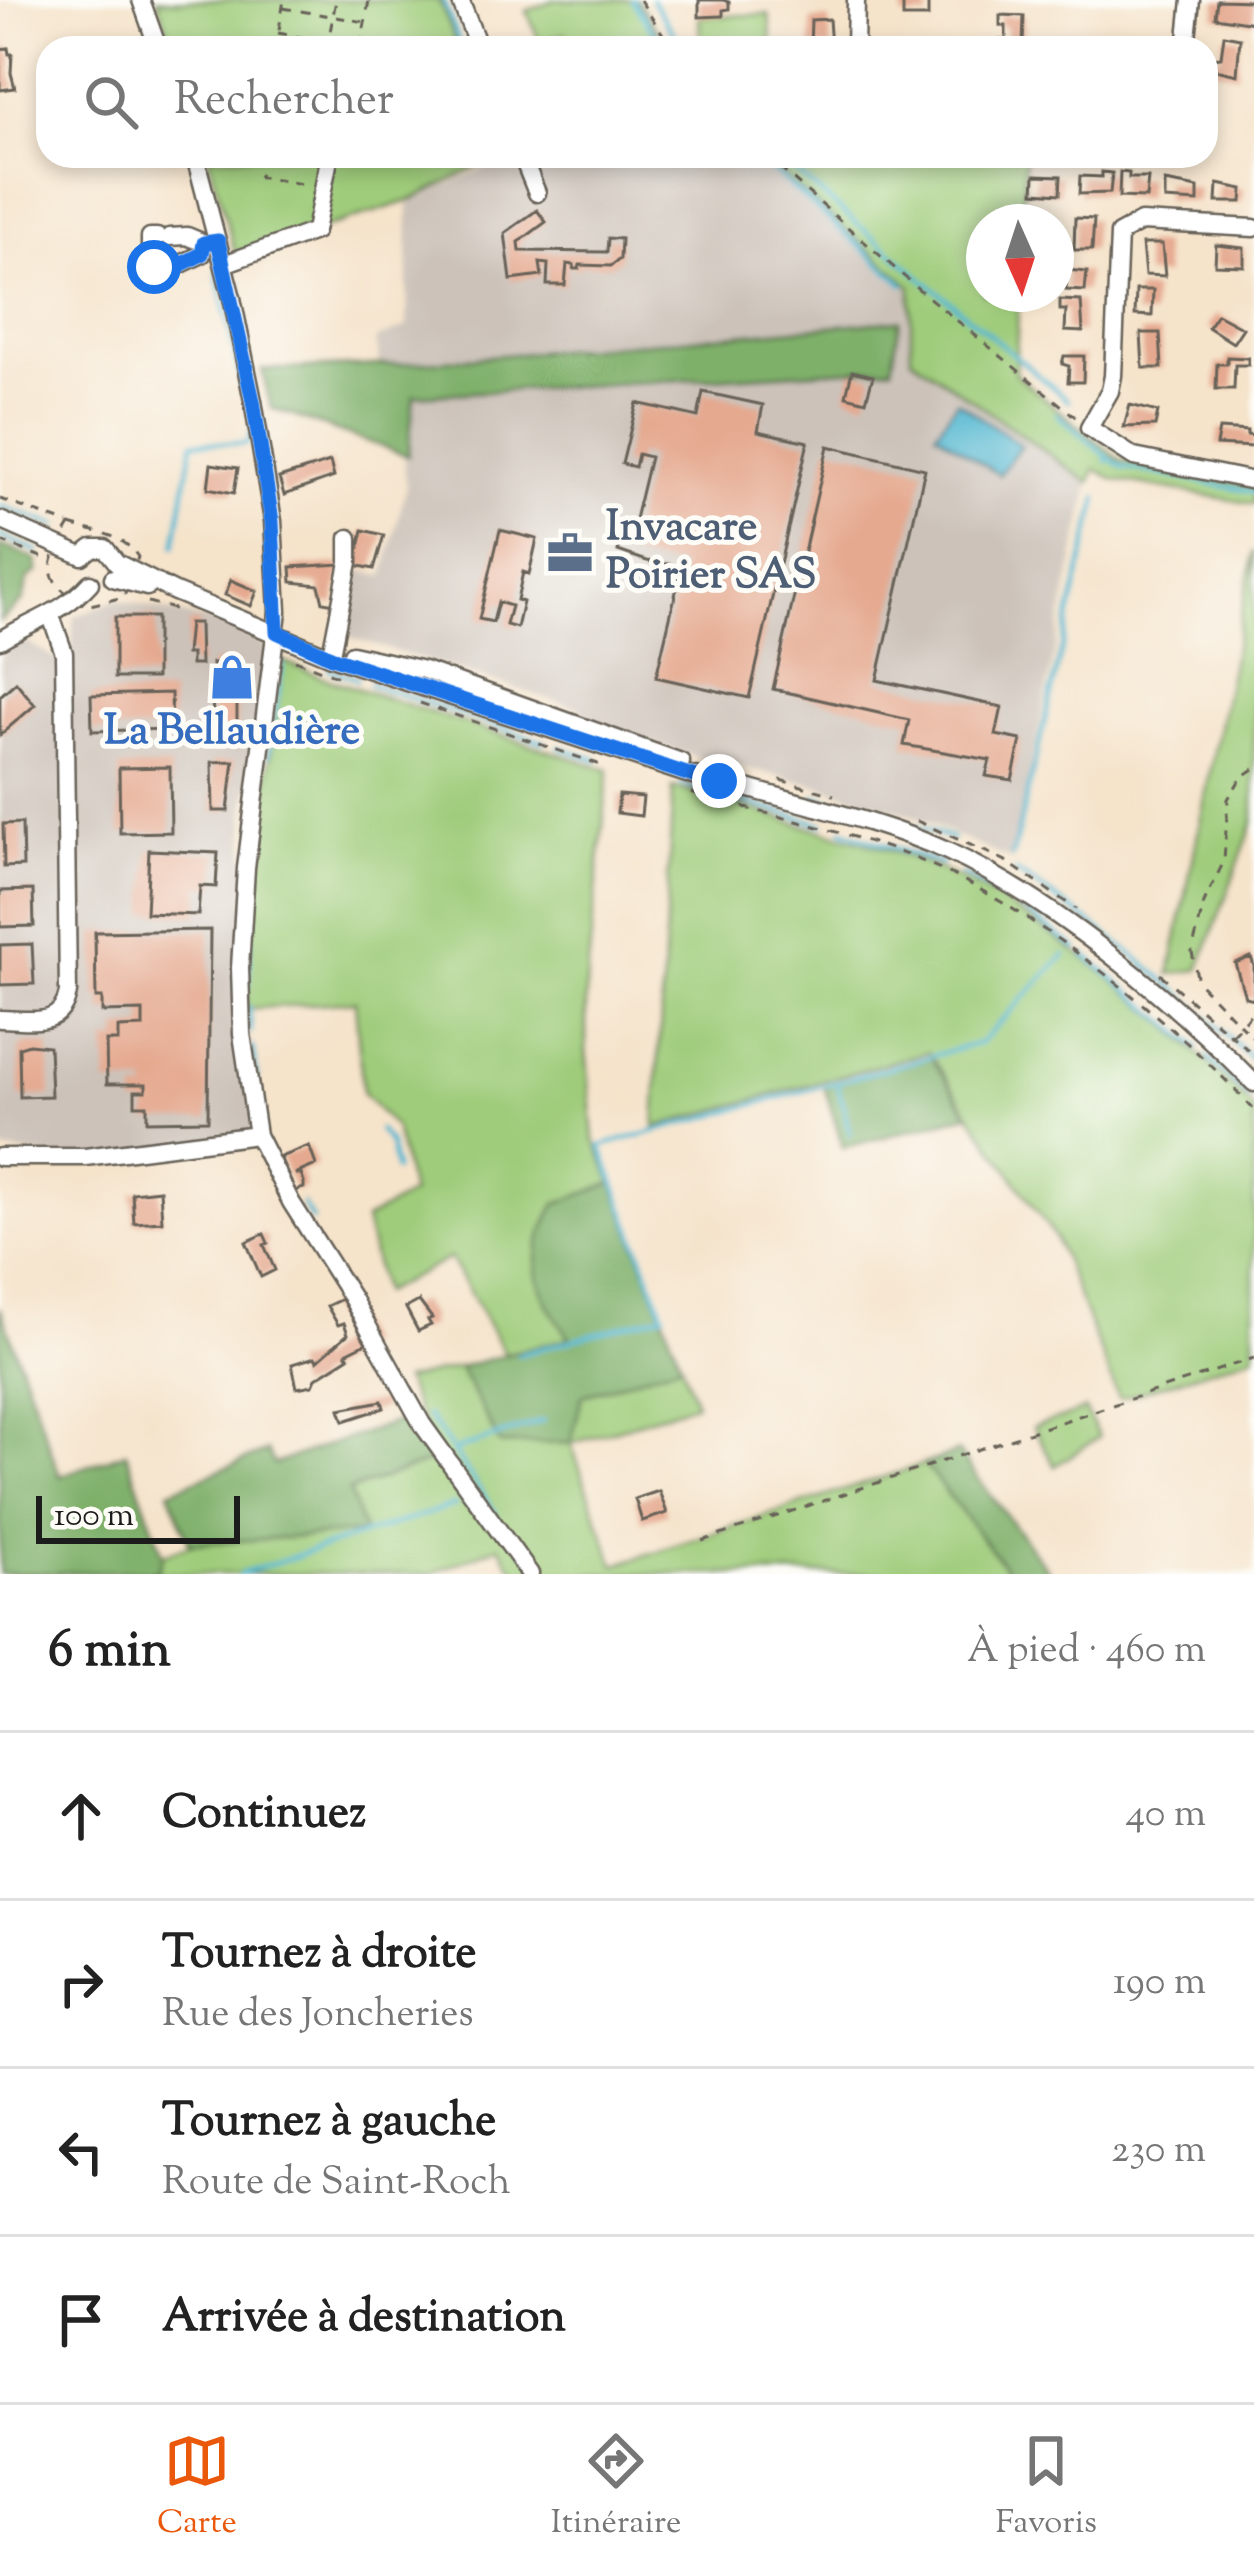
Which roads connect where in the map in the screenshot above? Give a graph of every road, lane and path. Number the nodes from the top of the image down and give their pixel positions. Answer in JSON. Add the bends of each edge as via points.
{"nodes":[{"id":1,"x":141,"y":0,"type":"edge"},
{"id":2,"x":284,"y":0,"type":"edge"},
{"id":3,"x":336,"y":0,"type":"edge"},
{"id":4,"x":369,"y":0,"type":"edge"},
{"id":5,"x":460,"y":0,"type":"edge"},
{"id":6,"x":640,"y":0,"type":"edge"},
{"id":7,"x":856,"y":0,"type":"edge"},
{"id":8,"x":1190,"y":0,"type":"edge"},
{"id":9,"x":283,"y":8,"type":"junction"},
{"id":10,"x":333,"y":17,"type":"junction"},
{"id":11,"x":365,"y":22,"type":"junction"},
{"id":12,"x":278,"y":33,"type":"junction"},
{"id":13,"x":154,"y":36,"type":"edge"},
{"id":14,"x":278,"y":36,"type":"edge"},
{"id":15,"x":290,"y":36,"type":"edge"},
{"id":16,"x":330,"y":36,"type":"edge"},
{"id":17,"x":363,"y":36,"type":"edge"},
{"id":18,"x":474,"y":36,"type":"edge"},
{"id":19,"x":664,"y":36,"type":"edge"},
{"id":20,"x":855,"y":36,"type":"edge"},
{"id":21,"x":1187,"y":36,"type":"edge"},
{"id":22,"x":197,"y":168,"type":"edge"},
{"id":23,"x":261,"y":168,"type":"edge"},
{"id":24,"x":327,"y":168,"type":"edge"},
{"id":25,"x":527,"y":168,"type":"edge"},
{"id":26,"x":780,"y":168,"type":"edge"},
{"id":27,"x":324,"y":188,"type":"junction"},
{"id":28,"x":537,"y":193,"type":"dead end"},
{"id":29,"x":1254,"y":228,"type":"edge"},
{"id":30,"x":211,"y":242,"type":"junction"},
{"id":31,"x":224,"y":264,"type":"junction"},
{"id":32,"x":1089,"y":428,"type":"junction"},
{"id":33,"x":1254,"y":481,"type":"edge"},
{"id":34,"x":0,"y":499,"type":"edge"},
{"id":35,"x":0,"y":520,"type":"edge"},
{"id":36,"x":70,"y":525,"type":"dead end"},
{"id":37,"x":349,"y":538,"type":"dead end"},
{"id":38,"x":0,"y":541,"type":"edge"},
{"id":39,"x":54,"y":553,"type":"dead end"},
{"id":40,"x":82,"y":556,"type":"junction"},
{"id":41,"x":50,"y":561,"type":"junction"},
{"id":42,"x":119,"y":576,"type":"junction"},
{"id":43,"x":90,"y":583,"type":"junction"},
{"id":44,"x":62,"y":592,"type":"dead end"},
{"id":45,"x":82,"y":604,"type":"dead end"},
{"id":46,"x":51,"y":616,"type":"junction"},
{"id":47,"x":277,"y":630,"type":"junction"},
{"id":48,"x":0,"y":640,"type":"edge"},
{"id":49,"x":312,"y":646,"type":"junction"},
{"id":50,"x":332,"y":649,"type":"junction"},
{"id":51,"x":405,"y":698,"type":"dead end"},
{"id":52,"x":610,"y":757,"type":"dead end"},
{"id":53,"x":1254,"y":769,"type":"edge"},
{"id":54,"x":719,"y":781,"type":"junction"},
{"id":55,"x":680,"y":789,"type":"dead end"},
{"id":56,"x":1254,"y":1010,"type":"edge"},
{"id":57,"x":0,"y":1019,"type":"edge"},
{"id":58,"x":1242,"y":1025,"type":"junction"},
{"id":59,"x":1232,"y":1035,"type":"dead end"},
{"id":60,"x":1254,"y":1039,"type":"edge"},
{"id":61,"x":1254,"y":1083,"type":"edge"},
{"id":62,"x":1254,"y":1110,"type":"edge"},
{"id":63,"x":257,"y":1135,"type":"junction"},
{"id":64,"x":0,"y":1157,"type":"edge"},
{"id":65,"x":1254,"y":1358,"type":"edge"},
{"id":66,"x":702,"y":1541,"type":"dead end"},
{"id":67,"x":530,"y":1574,"type":"edge"}],
"edges":[{"from":1,"to":13,"type":"street"},
{"from":2,"to":9,"type":"path"},
{"from":3,"to":10,"type":"path"},
{"from":4,"to":11,"type":"path"},
{"from":5,"to":18,"type":"street"},
{"from":6,"to":19,"type":"path"},
{"from":7,"to":20,"type":"street"},
{"from":8,"to":21,"type":"street"},
{"from":9,"to":10,"type":"path"},
{"from":9,"to":12,"type":"path"},
{"from":10,"to":11,"type":"path"},
{"from":10,"to":16,"type":"path"},
{"from":11,"to":17,"type":"path"},
{"from":12,"to":14,"type":"path"},
{"from":12,"to":15,"type":"path"},
{"from":22,"to":30,"type":"street"},
{"from":23,"to":27,"type":"path","via":[[260,177]]},
{"from":24,"to":27,"type":"street"},
{"from":25,"to":28,"type":"street"},
{"from":26,"to":32,"type":"path"},
{"from":27,"to":31,"type":"street","via":[[315,231]]},
{"from":29,"to":32,"type":"street","via":[[1141,222],[1119,234],[1113,376]]},
{"from":30,"to":30,"type":"street","via":[[176,267],[150,261],[150,237]]},
{"from":30,"to":31,"type":"street"},
{"from":31,"to":47,"type":"street","via":[[272,521]]},
{"from":32,"to":33,"type":"street","via":[[1134,458]]},
{"from":34,"to":36,"type":"path"},
{"from":35,"to":40,"type":"street"},
{"from":37,"to":50,"type":"street"},
{"from":38,"to":41,"type":"path"},
{"from":39,"to":41,"type":"path"},
{"from":40,"to":42,"type":"street","via":[[105,548]]},
{"from":40,"to":43,"type":"street","via":[[81,574]]},
{"from":41,"to":44,"type":"path"},
{"from":42,"to":43,"type":"street"},
{"from":42,"to":45,"type":"path","via":[[124,596]]},
{"from":42,"to":47,"type":"street"},
{"from":43,"to":46,"type":"street"},
{"from":46,"to":48,"type":"street"},
{"from":46,"to":57,"type":"street","via":[[64,653],[68,993],[56,1018]]},
{"from":47,"to":49,"type":"street"},
{"from":47,"to":63,"type":"street","via":[[240,968]]},
{"from":49,"to":50,"type":"street"},
{"from":49,"to":54,"type":"street"},
{"from":50,"to":54,"type":"street","via":[[424,670]]},
{"from":51,"to":52,"type":"path","via":[[598,764]]},
{"from":53,"to":58,"type":"path","via":[[1228,799],[1225,861],[1192,952],[1198,982]]},
{"from":54,"to":61,"type":"street","via":[[911,837],[985,871],[1177,1010]]},
{"from":55,"to":62,"type":"path","via":[[950,873],[1111,980]]},
{"from":56,"to":58,"type":"path"},
{"from":58,"to":59,"type":"path"},
{"from":58,"to":60,"type":"path"},
{"from":63,"to":64,"type":"street","via":[[86,1157]]},
{"from":63,"to":67,"type":"street","via":[[422,1424]]},
{"from":65,"to":66,"type":"path"}]}
